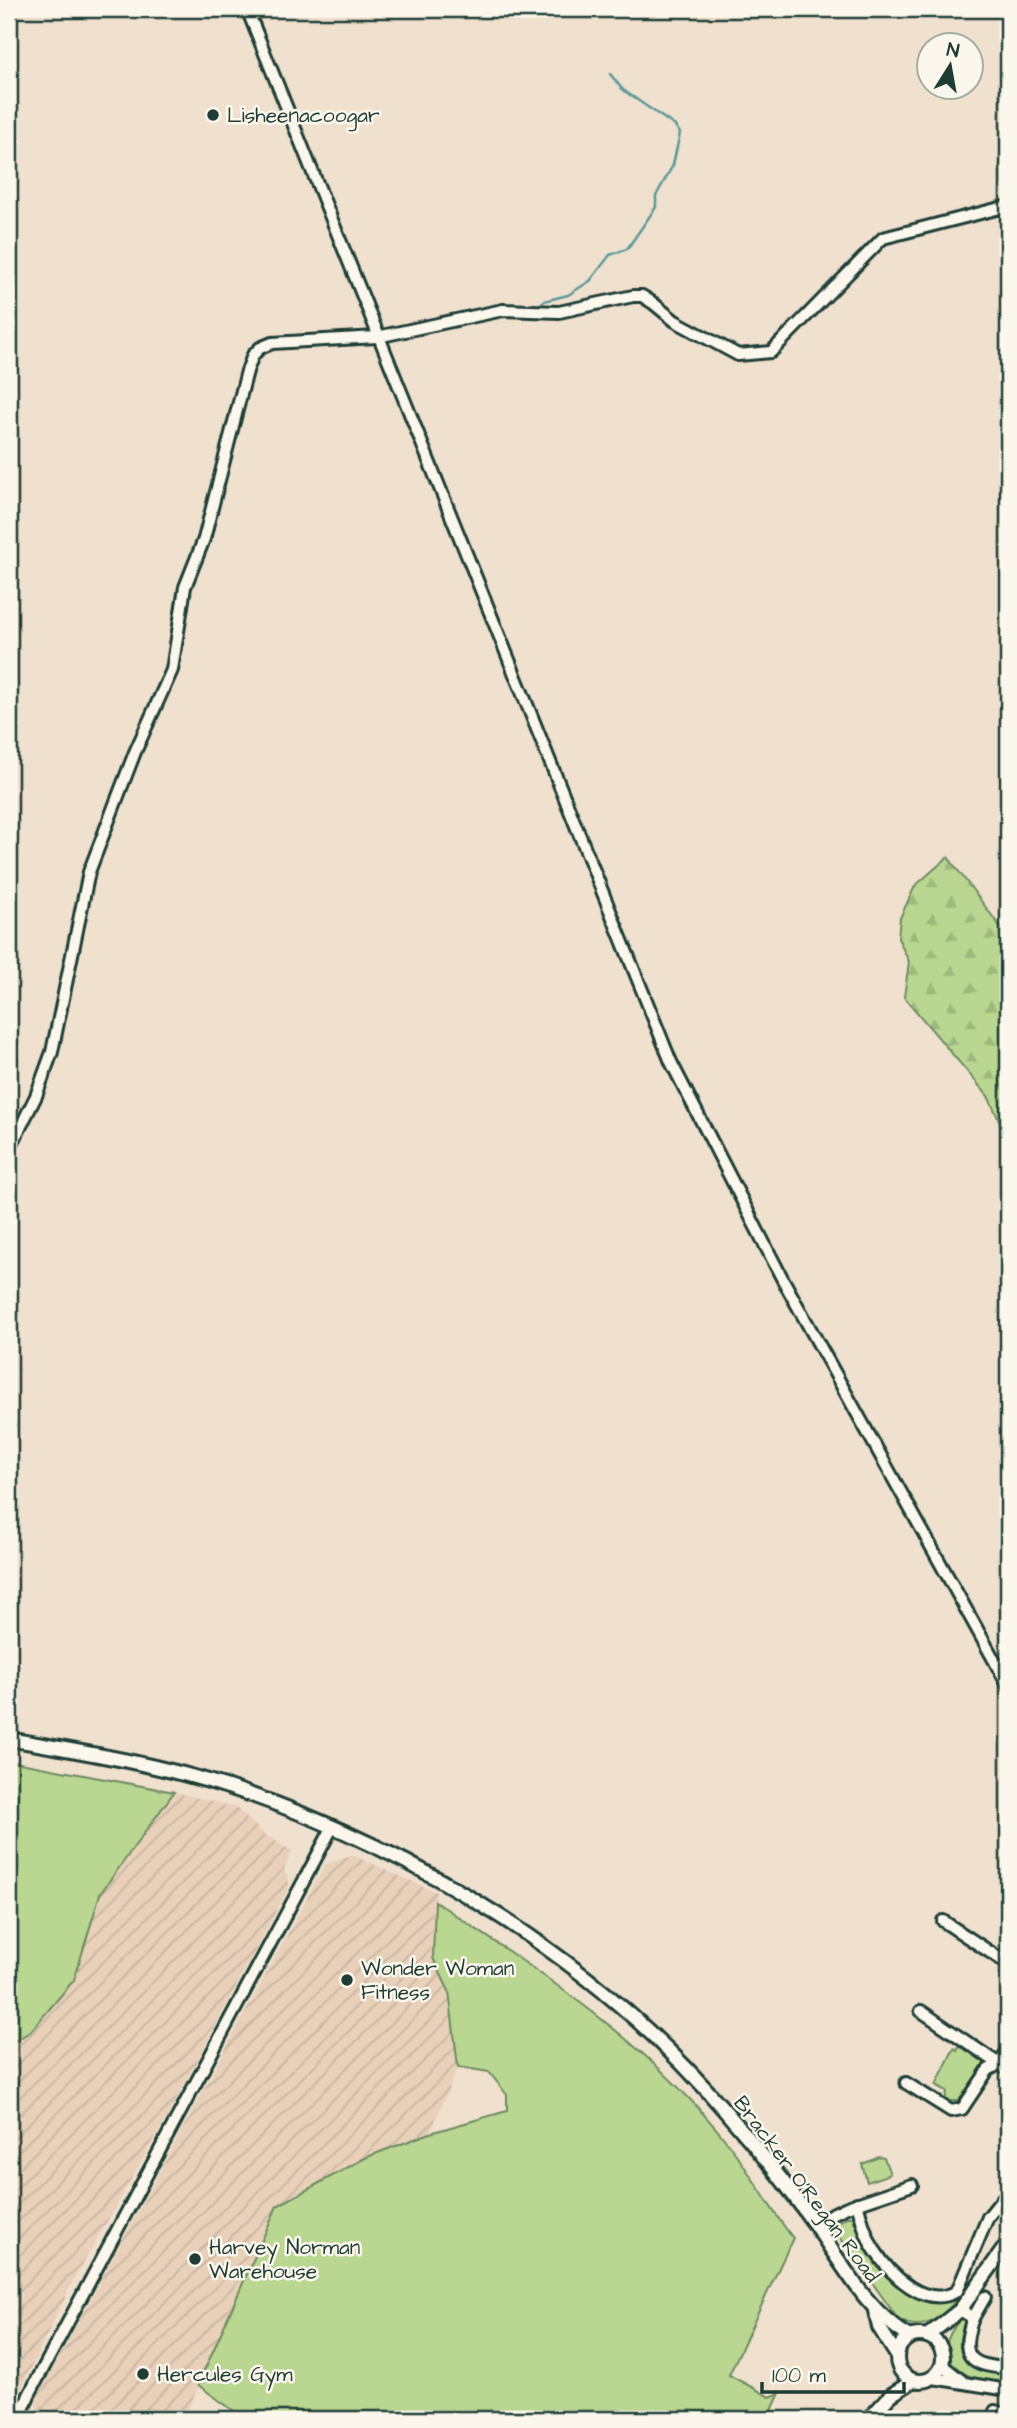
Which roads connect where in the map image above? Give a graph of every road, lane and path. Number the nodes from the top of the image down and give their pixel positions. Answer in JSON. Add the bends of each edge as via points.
{"nodes":[{"id":1,"x":247,"y":9,"type":"edge"},
{"id":2,"x":1008,"y":206,"type":"edge"},
{"id":3,"x":377,"y":337,"type":"junction"},
{"id":4,"x":9,"y":1150,"type":"edge"},
{"id":5,"x":1008,"y":1685,"type":"edge"},
{"id":6,"x":9,"y":1739,"type":"edge"},
{"id":7,"x":332,"y":1828,"type":"junction"},
{"id":8,"x":943,"y":1921,"type":"dead end"},
{"id":9,"x":1008,"y":1964,"type":"edge"},
{"id":10,"x":921,"y":2011,"type":"dead end"},
{"id":11,"x":1008,"y":2050,"type":"edge"},
{"id":12,"x":1003,"y":2067,"type":"edge"},
{"id":13,"x":906,"y":2083,"type":"dead end"},
{"id":14,"x":912,"y":2185,"type":"dead end"},
{"id":15,"x":1008,"y":2192,"type":"edge"},
{"id":16,"x":857,"y":2203,"type":"junction"},
{"id":17,"x":1004,"y":2204,"type":"edge"},
{"id":18,"x":813,"y":2223,"type":"junction"},
{"id":19,"x":1008,"y":2243,"type":"edge"},
{"id":20,"x":985,"y":2297,"type":"dead end"},
{"id":21,"x":876,"y":2311,"type":"junction"},
{"id":22,"x":956,"y":2315,"type":"junction"},
{"id":23,"x":973,"y":2318,"type":"junction"},
{"id":24,"x":927,"y":2336,"type":"junction"},
{"id":25,"x":910,"y":2337,"type":"junction"},
{"id":26,"x":940,"y":2346,"type":"junction"},
{"id":27,"x":896,"y":2354,"type":"junction"},
{"id":28,"x":942,"y":2365,"type":"junction"},
{"id":29,"x":1008,"y":2368,"type":"edge"},
{"id":30,"x":899,"y":2370,"type":"junction"},
{"id":31,"x":933,"y":2378,"type":"junction"},
{"id":32,"x":913,"y":2381,"type":"junction"},
{"id":33,"x":964,"y":2382,"type":"junction"},
{"id":34,"x":1008,"y":2390,"type":"edge"},
{"id":35,"x":891,"y":2395,"type":"junction"},
{"id":36,"x":995,"y":2410,"type":"dead end"},
{"id":37,"x":1008,"y":2414,"type":"edge"},
{"id":38,"x":24,"y":2419,"type":"edge"},
{"id":39,"x":869,"y":2419,"type":"edge"}],
"edges":[{"from":1,"to":3,"type":"street"},
{"from":2,"to":3,"type":"street","via":[[883,238],[771,352],[738,355],[675,321],[642,296],[559,312],[503,310]]},
{"from":3,"to":4,"type":"street","via":[[272,343],[253,355],[204,539],[185,587],[172,670],[89,872],[52,1052]]},
{"from":3,"to":5,"type":"street","via":[[671,1062],[782,1278]]},
{"from":6,"to":7,"type":"main road","name":"Bracker O'Regan Road","via":[[180,1773]]},
{"from":7,"to":18,"type":"main road","name":"Bracker O'Regan Road","via":[[478,1903],[618,2007],[726,2111]]},
{"from":7,"to":38,"type":"street","via":[[29,2395]]},
{"from":8,"to":9,"type":"street"},
{"from":10,"to":12,"type":"street"},
{"from":11,"to":12,"type":"street"},
{"from":12,"to":13,"type":"street","via":[[988,2070],[962,2109],[951,2111]]},
{"from":14,"to":16,"type":"street"},
{"from":15,"to":17,"type":"street"},
{"from":16,"to":17,"type":"street","via":[[873,2248],[884,2264],[925,2295],[939,2297],[957,2291],[988,2217]]},
{"from":16,"to":18,"type":"street"},
{"from":18,"to":21,"type":"main road","name":"Bracker O'Regan Road"},
{"from":19,"to":22,"type":"main road"},
{"from":20,"to":23,"type":"street"},
{"from":21,"to":25,"type":"main road","name":"Bracker O'Regan Road"},
{"from":21,"to":27,"type":"main road","name":"Bracker O'Regan Road","via":[[879,2327]]},
{"from":22,"to":23,"type":"street"},
{"from":22,"to":24,"type":"main road"},
{"from":22,"to":26,"type":"main road"},
{"from":23,"to":29,"type":"street","via":[[966,2346],[971,2360],[984,2367]]},
{"from":24,"to":25,"type":"main road"},
{"from":24,"to":26,"type":"main road"},
{"from":25,"to":27,"type":"main road"},
{"from":26,"to":28,"type":"main road"},
{"from":27,"to":30,"type":"main road"},
{"from":28,"to":31,"type":"main road"},
{"from":28,"to":33,"type":"street"},
{"from":30,"to":32,"type":"main road"},
{"from":30,"to":35,"type":"main road"},
{"from":31,"to":32,"type":"main road"},
{"from":31,"to":33,"type":"street"},
{"from":32,"to":35,"type":"main road"},
{"from":33,"to":34,"type":"street"},
{"from":35,"to":39,"type":"main road"},
{"from":36,"to":37,"type":"street"}]}
